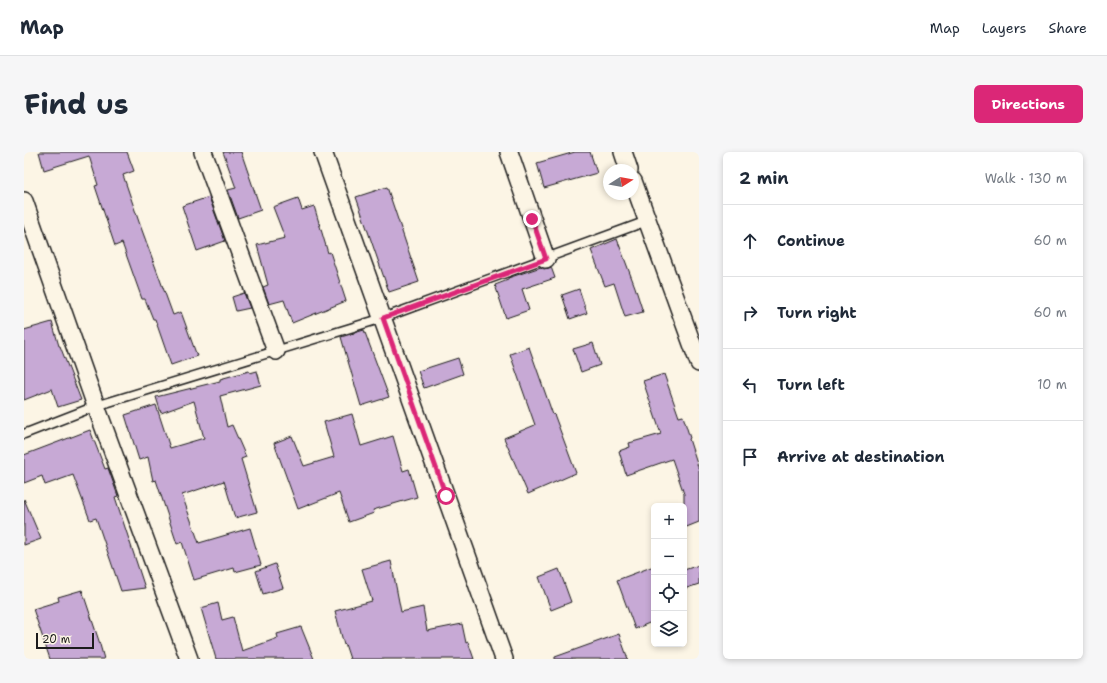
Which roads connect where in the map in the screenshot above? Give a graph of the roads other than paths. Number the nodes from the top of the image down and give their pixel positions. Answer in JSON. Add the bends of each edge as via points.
{"nodes":[{"id":1,"x":203,"y":152,"type":"edge"},
{"id":2,"x":323,"y":152,"type":"edge"},
{"id":3,"x":509,"y":152,"type":"edge"},
{"id":4,"x":623,"y":152,"type":"edge"},
{"id":5,"x":627,"y":164,"type":"edge"},
{"id":6,"x":639,"y":197,"type":"edge"},
{"id":7,"x":24,"y":201,"type":"edge"},
{"id":8,"x":648,"y":222,"type":"junction"},
{"id":9,"x":546,"y":259,"type":"junction"},
{"id":10,"x":383,"y":318,"type":"junction"},
{"id":11,"x":276,"y":351,"type":"junction"},
{"id":12,"x":699,"y":363,"type":"edge"},
{"id":13,"x":96,"y":406,"type":"junction"},
{"id":14,"x":24,"y":434,"type":"edge"},
{"id":15,"x":190,"y":659,"type":"edge"},
{"id":16,"x":504,"y":659,"type":"edge"}],
"edges":[{"from":1,"to":11,"type":"street"},
{"from":2,"to":10,"type":"street"},
{"from":3,"to":9,"type":"street"},
{"from":4,"to":5,"type":"street"},
{"from":6,"to":8,"type":"street"},
{"from":7,"to":13,"type":"street"},
{"from":8,"to":9,"type":"lane"},
{"from":8,"to":12,"type":"street"},
{"from":9,"to":10,"type":"lane"},
{"from":10,"to":11,"type":"lane"},
{"from":10,"to":16,"type":"street"},
{"from":11,"to":13,"type":"lane"},
{"from":13,"to":14,"type":"lane"},
{"from":13,"to":15,"type":"street"}]}
